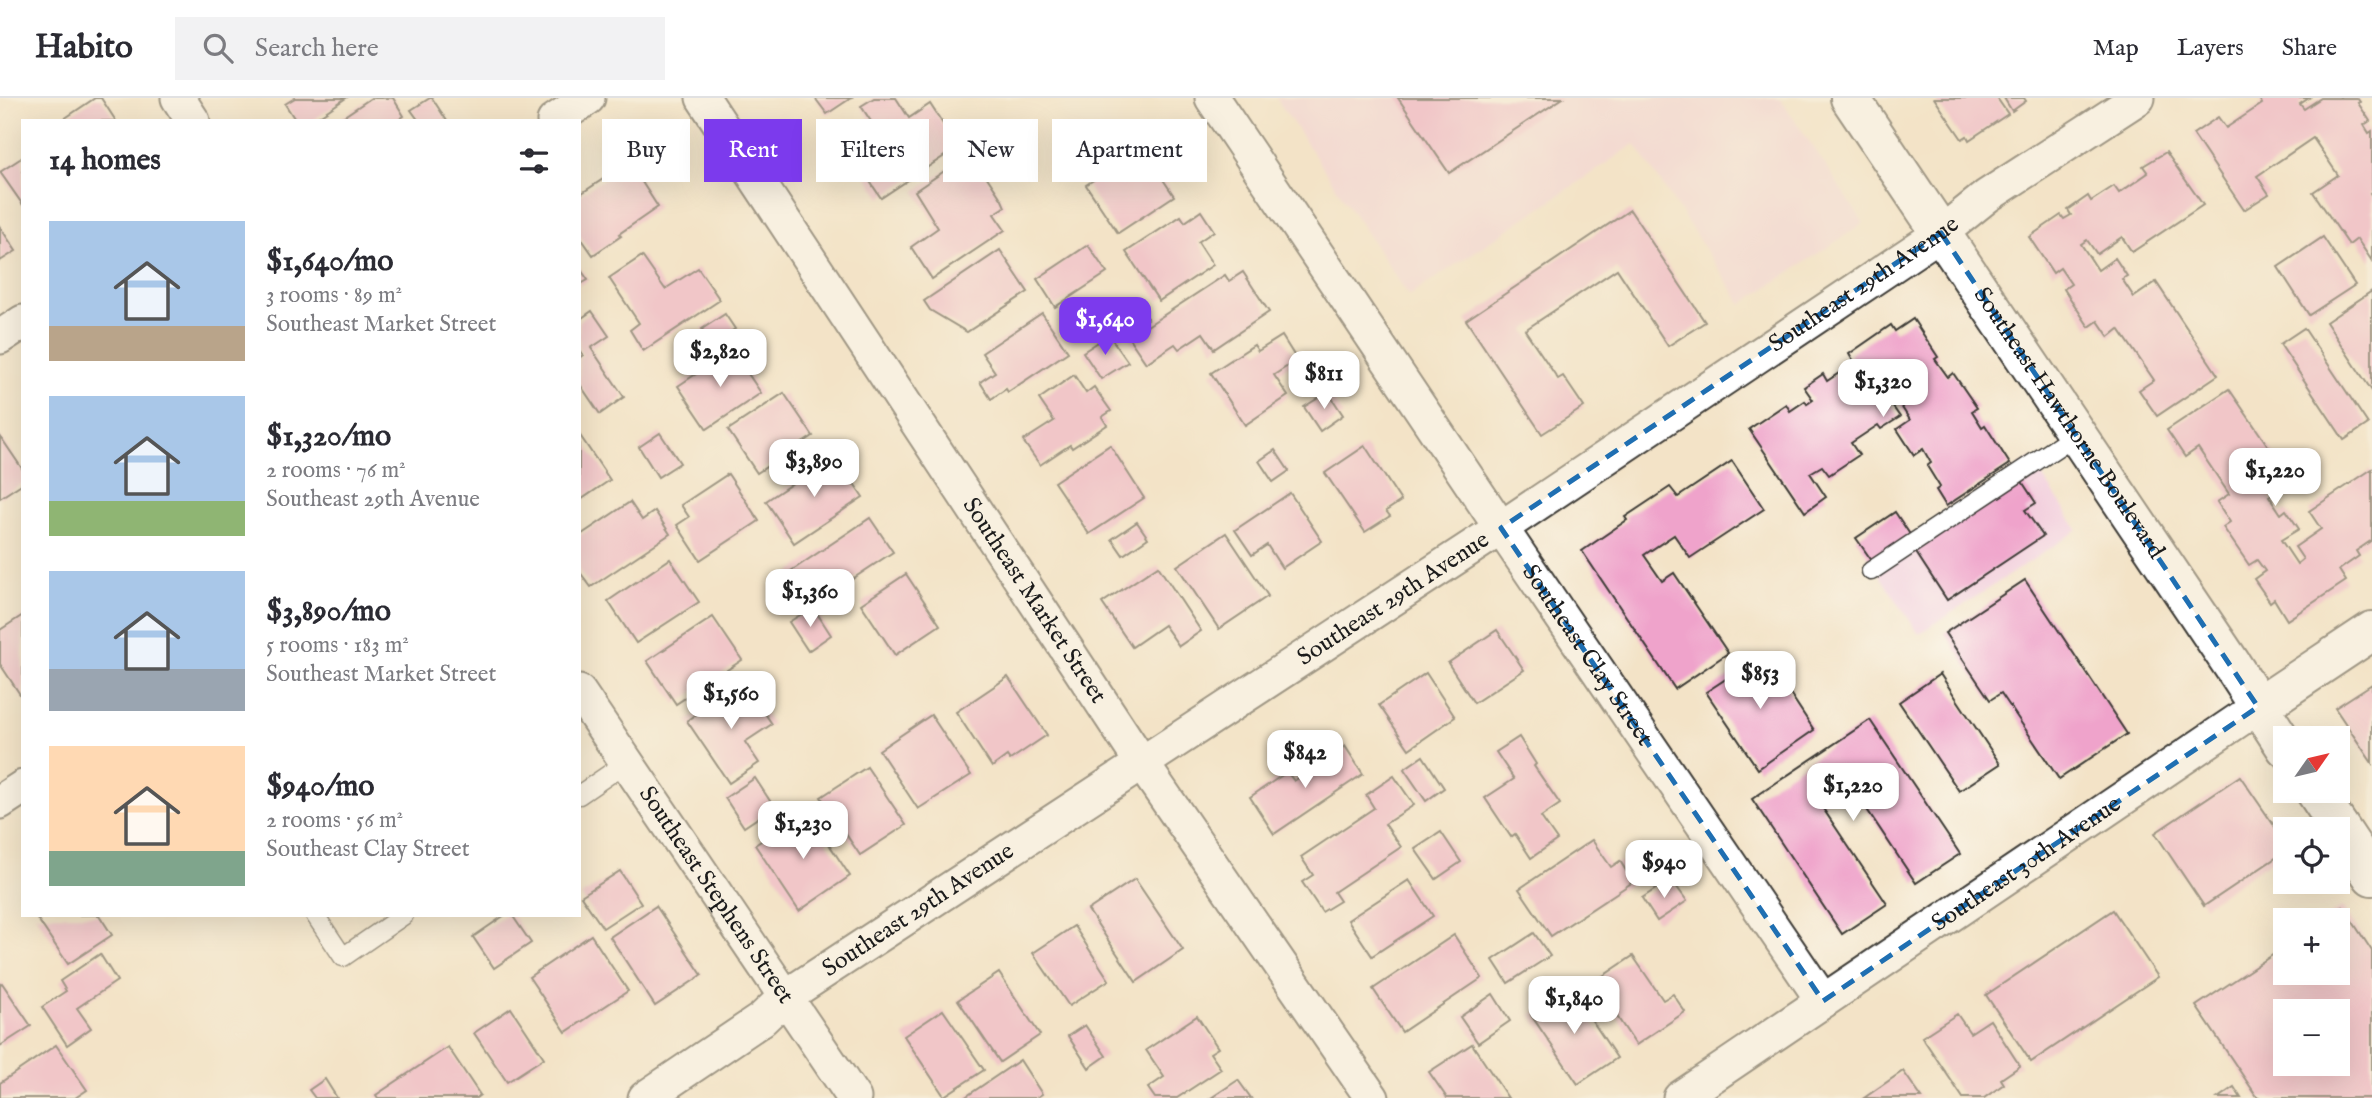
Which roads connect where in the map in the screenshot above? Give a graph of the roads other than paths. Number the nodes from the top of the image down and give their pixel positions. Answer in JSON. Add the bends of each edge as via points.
{"nodes":[{"id":1,"x":178,"y":98,"type":"edge"},
{"id":2,"x":588,"y":98,"type":"edge"},
{"id":3,"x":703,"y":98,"type":"edge"},
{"id":4,"x":1212,"y":98,"type":"edge"},
{"id":5,"x":1850,"y":98,"type":"edge"},
{"id":6,"x":2138,"y":98,"type":"edge"},
{"id":7,"x":193,"y":119,"type":"edge"},
{"id":8,"x":557,"y":119,"type":"edge"},
{"id":9,"x":1941,"y":233,"type":"junction"},
{"id":10,"x":21,"y":323,"type":"edge"},
{"id":11,"x":0,"y":337,"type":"edge"},
{"id":12,"x":2077,"y":434,"type":"junction"},
{"id":13,"x":1500,"y":528,"type":"junction"},
{"id":14,"x":1871,"y":571,"type":"dead end"},
{"id":15,"x":2372,"y":631,"type":"edge"},
{"id":16,"x":581,"y":695,"type":"edge"},
{"id":17,"x":2258,"y":707,"type":"junction"},
{"id":18,"x":2273,"y":729,"type":"edge"},
{"id":19,"x":627,"y":762,"type":"junction"},
{"id":20,"x":1141,"y":762,"type":"junction"},
{"id":21,"x":21,"y":788,"type":"edge"},
{"id":22,"x":581,"y":794,"type":"edge"},
{"id":23,"x":0,"y":802,"type":"edge"},
{"id":24,"x":2323,"y":803,"type":"edge"},
{"id":25,"x":2372,"y":876,"type":"edge"},
{"id":26,"x":316,"y":917,"type":"edge"},
{"id":27,"x":401,"y":917,"type":"edge"},
{"id":28,"x":785,"y":997,"type":"junction"},
{"id":29,"x":1823,"y":1001,"type":"junction"},
{"id":30,"x":645,"y":1098,"type":"edge"},
{"id":31,"x":854,"y":1098,"type":"edge"},
{"id":32,"x":1372,"y":1098,"type":"edge"},
{"id":33,"x":1680,"y":1098,"type":"edge"}],
"edges":[{"from":1,"to":7,"type":"street"},
{"from":2,"to":8,"type":"street"},
{"from":3,"to":20,"type":"street","name":"Southeast Market Street"},
{"from":4,"to":13,"type":"street","name":"Southeast Clay Street"},
{"from":5,"to":9,"type":"main road","name":"Southeast Hawthorne Boulevard"},
{"from":6,"to":9,"type":"street","name":"Southeast 29th Avenue","via":[[1994,192]]},
{"from":9,"to":12,"type":"main road","name":"Southeast Hawthorne Boulevard"},
{"from":9,"to":13,"type":"street","name":"Southeast 29th Avenue"},
{"from":10,"to":11,"type":"street"},
{"from":12,"to":14,"type":"lane"},
{"from":12,"to":17,"type":"main road","name":"Southeast Hawthorne Boulevard"},
{"from":13,"to":20,"type":"street","name":"Southeast 29th Avenue"},
{"from":13,"to":29,"type":"street","name":"Southeast Clay Street"},
{"from":15,"to":17,"type":"main road","name":"Southeast 30th Avenue"},
{"from":16,"to":19,"type":"street","name":"Southeast Stephens Street"},
{"from":17,"to":18,"type":"main road","name":"Southeast Hawthorne Boulevard"},
{"from":17,"to":29,"type":"street","name":"Southeast 30th Avenue"},
{"from":19,"to":22,"type":"lane"},
{"from":19,"to":28,"type":"street","name":"Southeast Stephens Street"},
{"from":20,"to":28,"type":"street","name":"Southeast 29th Avenue"},
{"from":20,"to":32,"type":"street","name":"Southeast Market Street"},
{"from":21,"to":23,"type":"street"},
{"from":24,"to":25,"type":"main road"},
{"from":26,"to":27,"type":"lane","via":[[343,957]]},
{"from":28,"to":30,"type":"street","name":"Southeast 29th Avenue","via":[[762,1019]]},
{"from":28,"to":31,"type":"street","name":"Southeast Stephens Street"},
{"from":29,"to":33,"type":"street","name":"Southeast 30th Avenue"}]}
